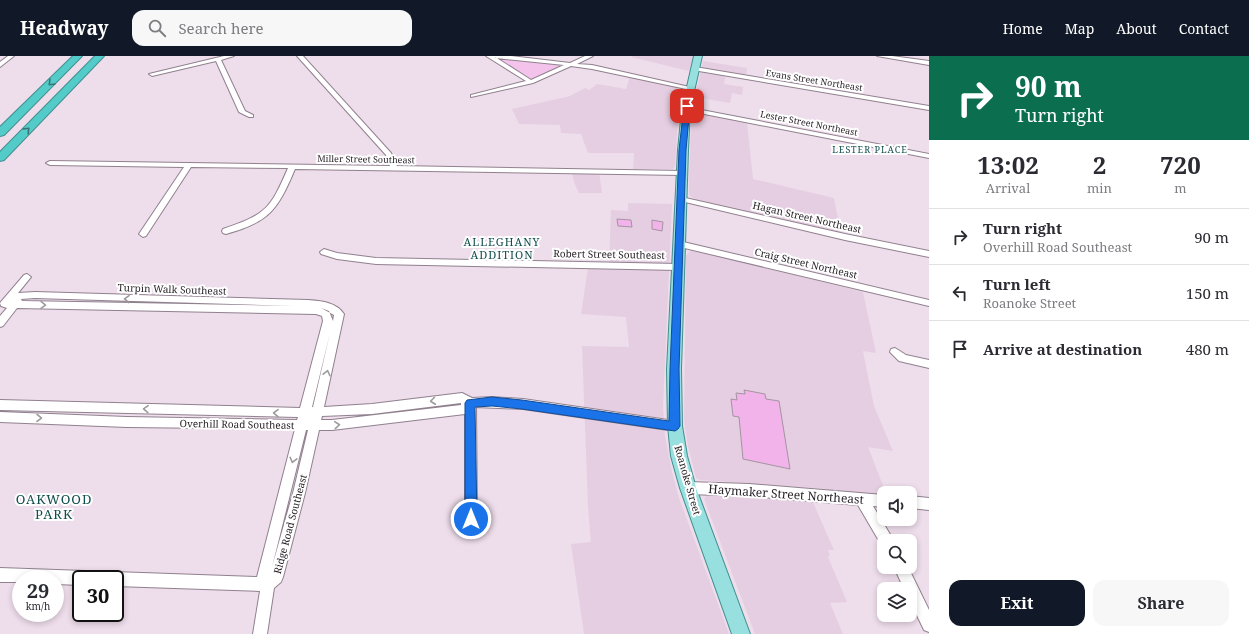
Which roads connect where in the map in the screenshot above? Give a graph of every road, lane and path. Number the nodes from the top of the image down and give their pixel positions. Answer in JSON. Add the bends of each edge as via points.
{"nodes":[{"id":1,"x":11,"y":56,"type":"edge"},
{"id":2,"x":78,"y":56,"type":"edge"},
{"id":3,"x":100,"y":56,"type":"edge"},
{"id":4,"x":231,"y":56,"type":"edge"},
{"id":5,"x":300,"y":56,"type":"edge"},
{"id":6,"x":489,"y":56,"type":"edge"},
{"id":7,"x":496,"y":56,"type":"edge"},
{"id":8,"x":590,"y":56,"type":"edge"},
{"id":9,"x":698,"y":56,"type":"edge"},
{"id":10,"x":880,"y":56,"type":"edge"},
{"id":11,"x":218,"y":59,"type":"junction"},
{"id":12,"x":929,"y":63,"type":"edge"},
{"id":13,"x":570,"y":65,"type":"junction"},
{"id":14,"x":0,"y":66,"type":"edge"},
{"id":15,"x":695,"y":69,"type":"junction"},
{"id":16,"x":152,"y":74,"type":"dead end"},
{"id":17,"x":531,"y":82,"type":"junction"},
{"id":18,"x":691,"y":88,"type":"junction"},
{"id":19,"x":473,"y":96,"type":"dead end"},
{"id":20,"x":929,"y":108,"type":"edge"},
{"id":21,"x":686,"y":109,"type":"junction"},
{"id":22,"x":251,"y":116,"type":"dead end"},
{"id":23,"x":0,"y":133,"type":"edge"},
{"id":24,"x":929,"y":156,"type":"edge"},
{"id":25,"x":0,"y":158,"type":"edge"},
{"id":26,"x":50,"y":163,"type":"dead end"},
{"id":27,"x":189,"y":165,"type":"junction"},
{"id":28,"x":292,"y":167,"type":"junction"},
{"id":29,"x":394,"y":168,"type":"junction"},
{"id":30,"x":682,"y":173,"type":"junction"},
{"id":31,"x":681,"y":200,"type":"junction"},
{"id":32,"x":226,"y":231,"type":"dead end"},
{"id":33,"x":143,"y":234,"type":"dead end"},
{"id":34,"x":679,"y":244,"type":"junction"},
{"id":35,"x":324,"y":252,"type":"dead end"},
{"id":36,"x":929,"y":254,"type":"edge"},
{"id":37,"x":678,"y":266,"type":"junction"},
{"id":38,"x":27,"y":277,"type":"dead end"},
{"id":39,"x":10,"y":302,"type":"edge"},
{"id":40,"x":929,"y":303,"type":"edge"},
{"id":41,"x":329,"y":310,"type":"junction"},
{"id":42,"x":0,"y":323,"type":"edge"},
{"id":43,"x":895,"y":352,"type":"dead end"},
{"id":44,"x":929,"y":364,"type":"edge"},
{"id":45,"x":470,"y":403,"type":"junction"},
{"id":46,"x":0,"y":405,"type":"edge"},
{"id":47,"x":317,"y":412,"type":"junction"},
{"id":48,"x":305,"y":413,"type":"junction"},
{"id":49,"x":0,"y":417,"type":"edge"},
{"id":50,"x":302,"y":425,"type":"junction"},
{"id":51,"x":315,"y":425,"type":"junction"},
{"id":52,"x":675,"y":426,"type":"junction"},
{"id":53,"x":688,"y":488,"type":"junction"},
{"id":54,"x":862,"y":500,"type":"junction"},
{"id":55,"x":877,"y":501,"type":"edge"},
{"id":56,"x":917,"y":503,"type":"edge"},
{"id":57,"x":929,"y":504,"type":"edge"},
{"id":58,"x":471,"y":519,"type":"dead end"},
{"id":59,"x":883,"y":534,"type":"edge"},
{"id":60,"x":904,"y":574,"type":"edge"},
{"id":61,"x":0,"y":575,"type":"edge"},
{"id":62,"x":268,"y":584,"type":"junction"},
{"id":63,"x":929,"y":625,"type":"edge"},
{"id":64,"x":260,"y":634,"type":"edge"},
{"id":65,"x":741,"y":634,"type":"edge"}],
"edges":[{"from":1,"to":14,"type":"street"},
{"from":2,"to":23,"type":"highway","one_way":true},
{"from":25,"to":3,"type":"highway","one_way":true},
{"from":4,"to":11,"type":"street"},
{"from":5,"to":29,"type":"street","via":[[389,154]]},
{"from":6,"to":17,"type":"street"},
{"from":7,"to":13,"type":"street"},
{"from":8,"to":13,"type":"street"},
{"from":9,"to":15,"type":"main road","name":"Roanoke Street"},
{"from":10,"to":12,"type":"street"},
{"from":11,"to":16,"type":"street"},
{"from":11,"to":22,"type":"street","via":[[242,112]]},
{"from":13,"to":17,"type":"street"},
{"from":13,"to":18,"type":"street"},
{"from":15,"to":18,"type":"main road","name":"Roanoke Street"},
{"from":15,"to":20,"type":"street","name":"Evans Street Northeast"},
{"from":17,"to":19,"type":"street"},
{"from":18,"to":21,"type":"main road","name":"Roanoke Street"},
{"from":21,"to":24,"type":"street","name":"Lester Street Northeast"},
{"from":21,"to":30,"type":"main road","name":"Roanoke Street"},
{"from":26,"to":27,"type":"street","name":"Miller Street Southeast"},
{"from":27,"to":28,"type":"street","name":"Miller Street Southeast"},
{"from":27,"to":33,"type":"street"},
{"from":28,"to":29,"type":"street","name":"Miller Street Southeast"},
{"from":28,"to":32,"type":"street","via":[[271,210],[252,222]]},
{"from":29,"to":30,"type":"street","name":"Miller Street Southeast"},
{"from":30,"to":31,"type":"main road","name":"Roanoke Street"},
{"from":31,"to":34,"type":"main road","name":"Roanoke Street"},
{"from":31,"to":36,"type":"street","name":"Hagan Street Northeast"},
{"from":34,"to":37,"type":"main road","name":"Roanoke Street"},
{"from":34,"to":40,"type":"street","name":"Craig Street Northeast"},
{"from":35,"to":37,"type":"street","name":"Robert Street Southeast","via":[[376,261]]},
{"from":37,"to":52,"type":"main road","name":"Roanoke Street","via":[[674,369]]},
{"from":38,"to":39,"type":"street"},
{"from":39,"to":41,"type":"street","name":"Turpin Walk Southeast"},
{"from":39,"to":42,"type":"street"},
{"from":47,"to":41,"type":"street","name":"Ridge Road Southeast","one_way":true,"via":[[338,323],[339,314]]},
{"from":41,"to":48,"type":"street","name":"Ridge Road Southeast"},
{"from":43,"to":44,"type":"street","via":[[903,358]]},
{"from":45,"to":47,"type":"street","name":"Overhill Road Southeast","one_way":true,"via":[[462,398]]},
{"from":51,"to":45,"type":"street","name":"Overhill Road Southeast","one_way":true,"via":[[332,426],[464,409]]},
{"from":45,"to":52,"type":"street","name":"Overhill Road Southeast","via":[[522,404]]},
{"from":45,"to":58,"type":"street"},
{"from":48,"to":46,"type":"street","name":"Overhill Road Southeast","one_way":true},
{"from":47,"to":48,"type":"street","name":"Overhill Road Southeast"},
{"from":47,"to":51,"type":"street","name":"Ridge Road Southeast"},
{"from":48,"to":50,"type":"street","name":"Ridge Road Southeast"},
{"from":49,"to":50,"type":"street","name":"Overhill Road Southeast","one_way":true},
{"from":50,"to":51,"type":"street","name":"Overhill Road Southeast"},
{"from":50,"to":62,"type":"street","name":"Ridge Road Southeast","one_way":true,"via":[[264,576]]},
{"from":51,"to":62,"type":"street","name":"Ridge Road Southeast","via":[[276,577]]},
{"from":52,"to":53,"type":"main road","name":"Roanoke Street"},
{"from":53,"to":54,"type":"street","name":"Haymaker Street Northeast","via":[[749,490]]},
{"from":53,"to":65,"type":"main road","name":"Roanoke Street"},
{"from":54,"to":55,"type":"street","name":"Haymaker Street Northeast"},
{"from":54,"to":59,"type":"street"},
{"from":56,"to":57,"type":"street"},
{"from":60,"to":63,"type":"street"},
{"from":61,"to":62,"type":"street"},
{"from":62,"to":64,"type":"street"}]}
